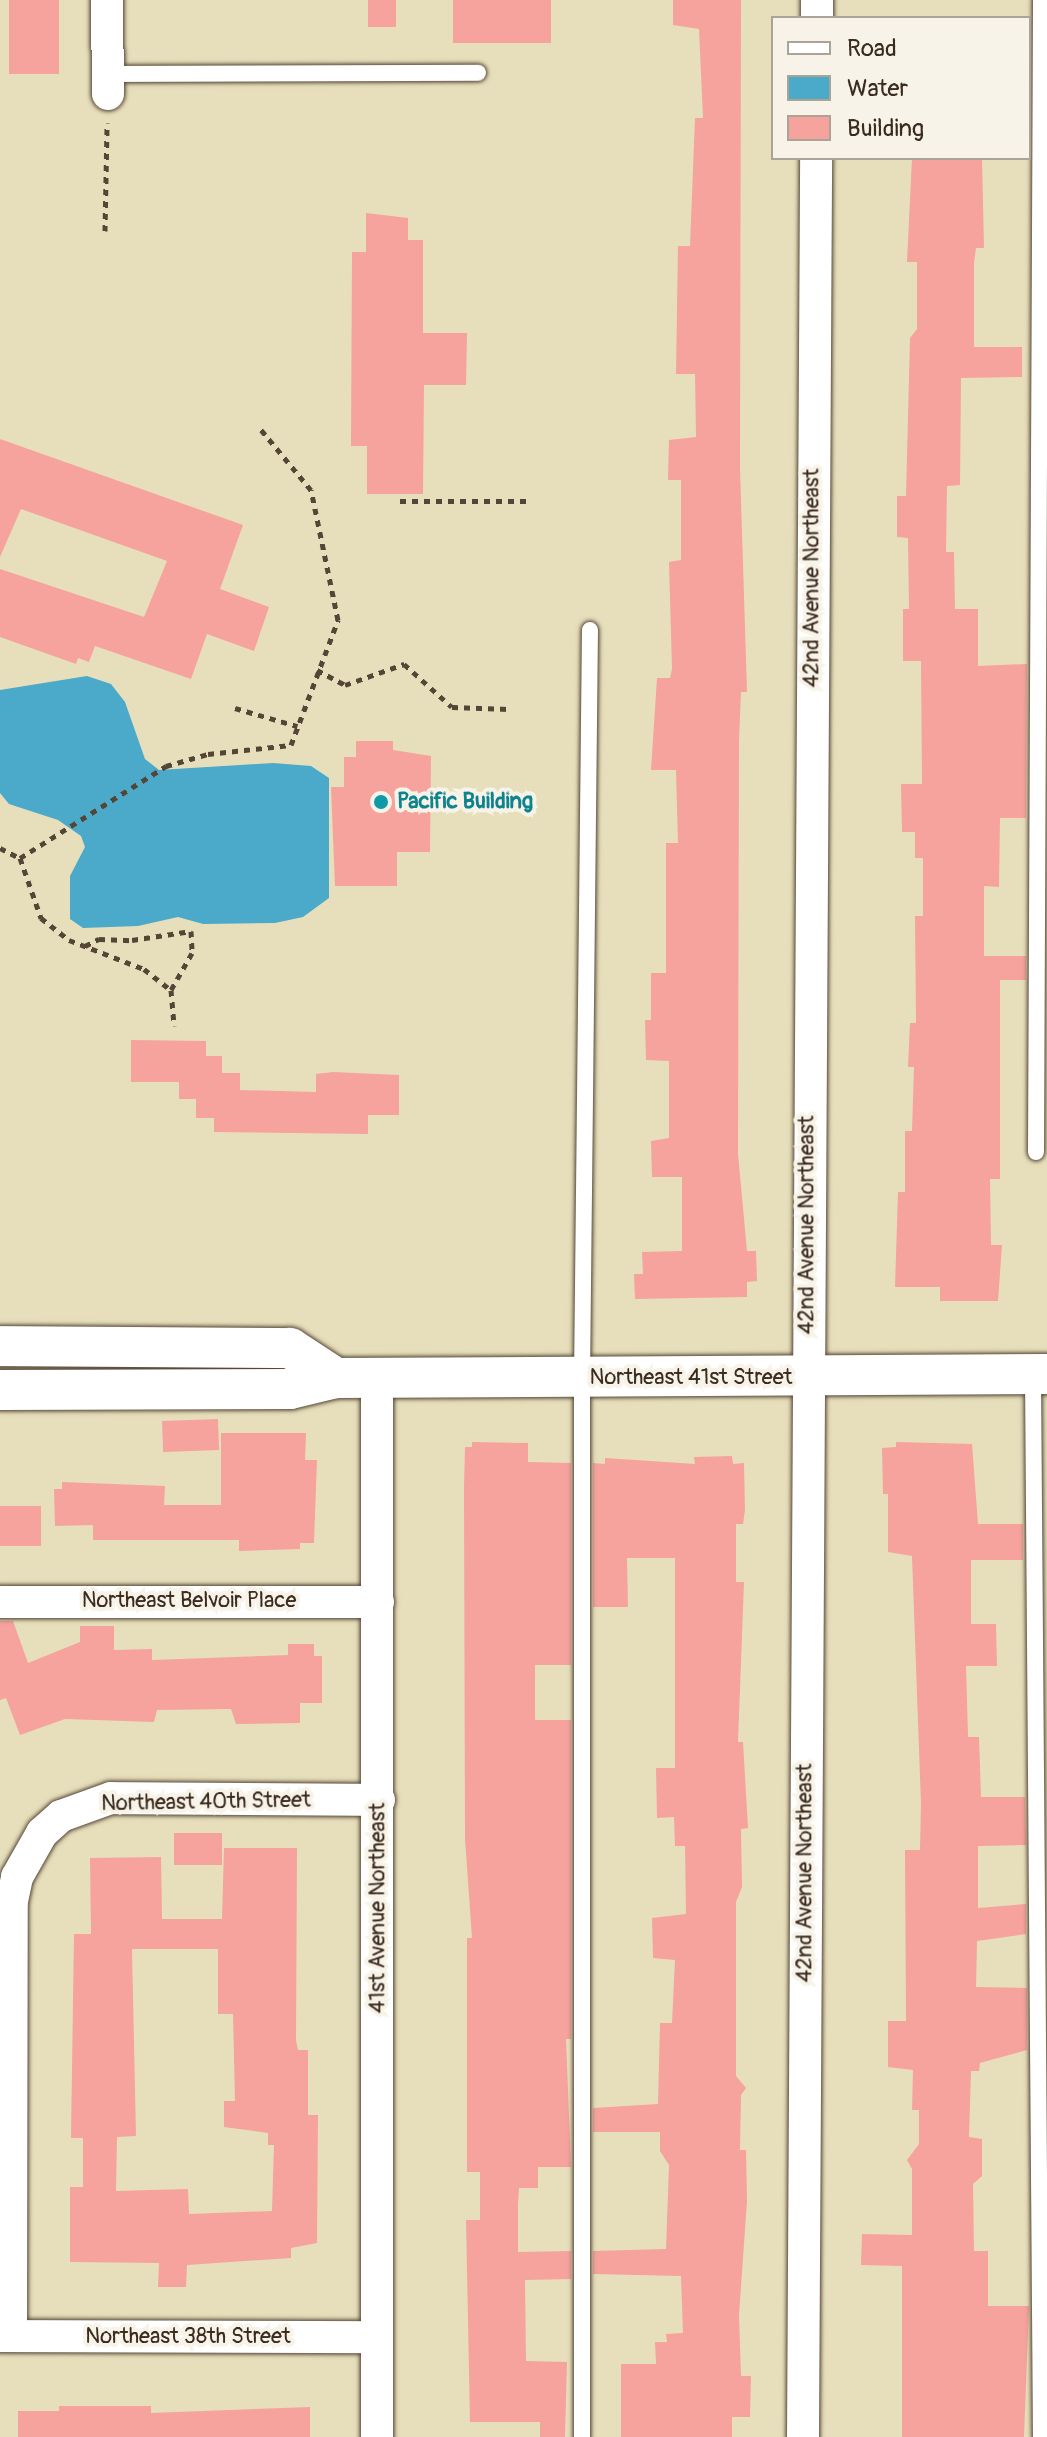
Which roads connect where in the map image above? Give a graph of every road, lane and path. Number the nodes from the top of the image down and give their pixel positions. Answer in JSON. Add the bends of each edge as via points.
{"nodes":[{"id":1,"x":107,"y":0,"type":"edge"},
{"id":2,"x":1041,"y":0,"type":"edge"},
{"id":3,"x":478,"y":73,"type":"dead end"},
{"id":4,"x":108,"y":84,"type":"junction"},
{"id":5,"x":816,"y":160,"type":"edge"},
{"id":6,"x":105,"y":231,"type":"dead end"},
{"id":7,"x":258,"y":426,"type":"dead end"},
{"id":8,"x":400,"y":501,"type":"dead end"},
{"id":9,"x":529,"y":501,"type":"dead end"},
{"id":10,"x":590,"y":630,"type":"dead end"},
{"id":11,"x":317,"y":670,"type":"junction"},
{"id":12,"x":235,"y":708,"type":"dead end"},
{"id":13,"x":509,"y":709,"type":"dead end"},
{"id":14,"x":297,"y":726,"type":"junction"},
{"id":15,"x":0,"y":848,"type":"edge"},
{"id":16,"x":20,"y":858,"type":"junction"},
{"id":17,"x":84,"y":946,"type":"junction"},
{"id":18,"x":171,"y":990,"type":"junction"},
{"id":19,"x":174,"y":1026,"type":"dead end"},
{"id":20,"x":1036,"y":1152,"type":"dead end"},
{"id":21,"x":0,"y":1346,"type":"edge"},
{"id":22,"x":1040,"y":1374,"type":"edge"},
{"id":23,"x":806,"y":1377,"type":"junction"},
{"id":24,"x":336,"y":1378,"type":"junction"},
{"id":25,"x":377,"y":1378,"type":"junction"},
{"id":26,"x":582,"y":1379,"type":"junction"},
{"id":27,"x":0,"y":1390,"type":"edge"},
{"id":28,"x":0,"y":1602,"type":"edge"},
{"id":29,"x":378,"y":1602,"type":"junction"},
{"id":30,"x":379,"y":1800,"type":"junction"},
{"id":31,"x":6,"y":2336,"type":"edge"},
{"id":32,"x":377,"y":2337,"type":"junction"},
{"id":33,"x":377,"y":2437,"type":"edge"},
{"id":34,"x":582,"y":2437,"type":"edge"},
{"id":35,"x":803,"y":2437,"type":"edge"},
{"id":36,"x":1041,"y":2437,"type":"edge"}],
"edges":[{"from":1,"to":4,"type":"street"},
{"from":2,"to":20,"type":"lane"},
{"from":3,"to":4,"type":"lane"},
{"from":4,"to":6,"type":"path"},
{"from":5,"to":23,"type":"street","name":"42nd Avenue Northeast"},
{"from":7,"to":11,"type":"path","via":[[311,490],[338,620]]},
{"from":8,"to":9,"type":"path"},
{"from":10,"to":26,"type":"lane"},
{"from":11,"to":13,"type":"path","via":[[345,685],[404,664],[452,707]]},
{"from":11,"to":14,"type":"path"},
{"from":12,"to":14,"type":"path"},
{"from":14,"to":16,"type":"path","via":[[291,745],[208,754],[166,766]]},
{"from":15,"to":16,"type":"path"},
{"from":16,"to":17,"type":"path","via":[[41,918]]},
{"from":17,"to":18,"type":"path","via":[[144,969]]},
{"from":17,"to":18,"type":"path","via":[[99,939],[191,931],[192,953]]},
{"from":18,"to":19,"type":"path"},
{"from":21,"to":24,"type":"street","via":[[290,1348]]},
{"from":22,"to":23,"type":"street","name":"Northeast 41st Street"},
{"from":22,"to":36,"type":"lane"},
{"from":23,"to":26,"type":"street","name":"Northeast 41st Street"},
{"from":23,"to":35,"type":"street","name":"42nd Avenue Northeast"},
{"from":24,"to":25,"type":"street","name":"Northeast 41st Street"},
{"from":24,"to":27,"type":"street","name":"Northeast 41st Street","via":[[290,1389]]},
{"from":25,"to":26,"type":"street","name":"Northeast 41st Street"},
{"from":25,"to":29,"type":"street","name":"41st Avenue Northeast"},
{"from":26,"to":34,"type":"lane"},
{"from":28,"to":29,"type":"street","name":"Northeast Belvoir Place"},
{"from":29,"to":30,"type":"street","name":"41st Avenue Northeast"},
{"from":30,"to":31,"type":"street","name":"Northeast 40th Street","via":[[111,1798],[61,1816],[42,1833],[17,1877],[12,1901]]},
{"from":30,"to":32,"type":"street","name":"41st Avenue Northeast"},
{"from":31,"to":32,"type":"street","name":"Northeast 38th Street"},
{"from":32,"to":33,"type":"street","name":"41st Avenue Northeast"}]}
